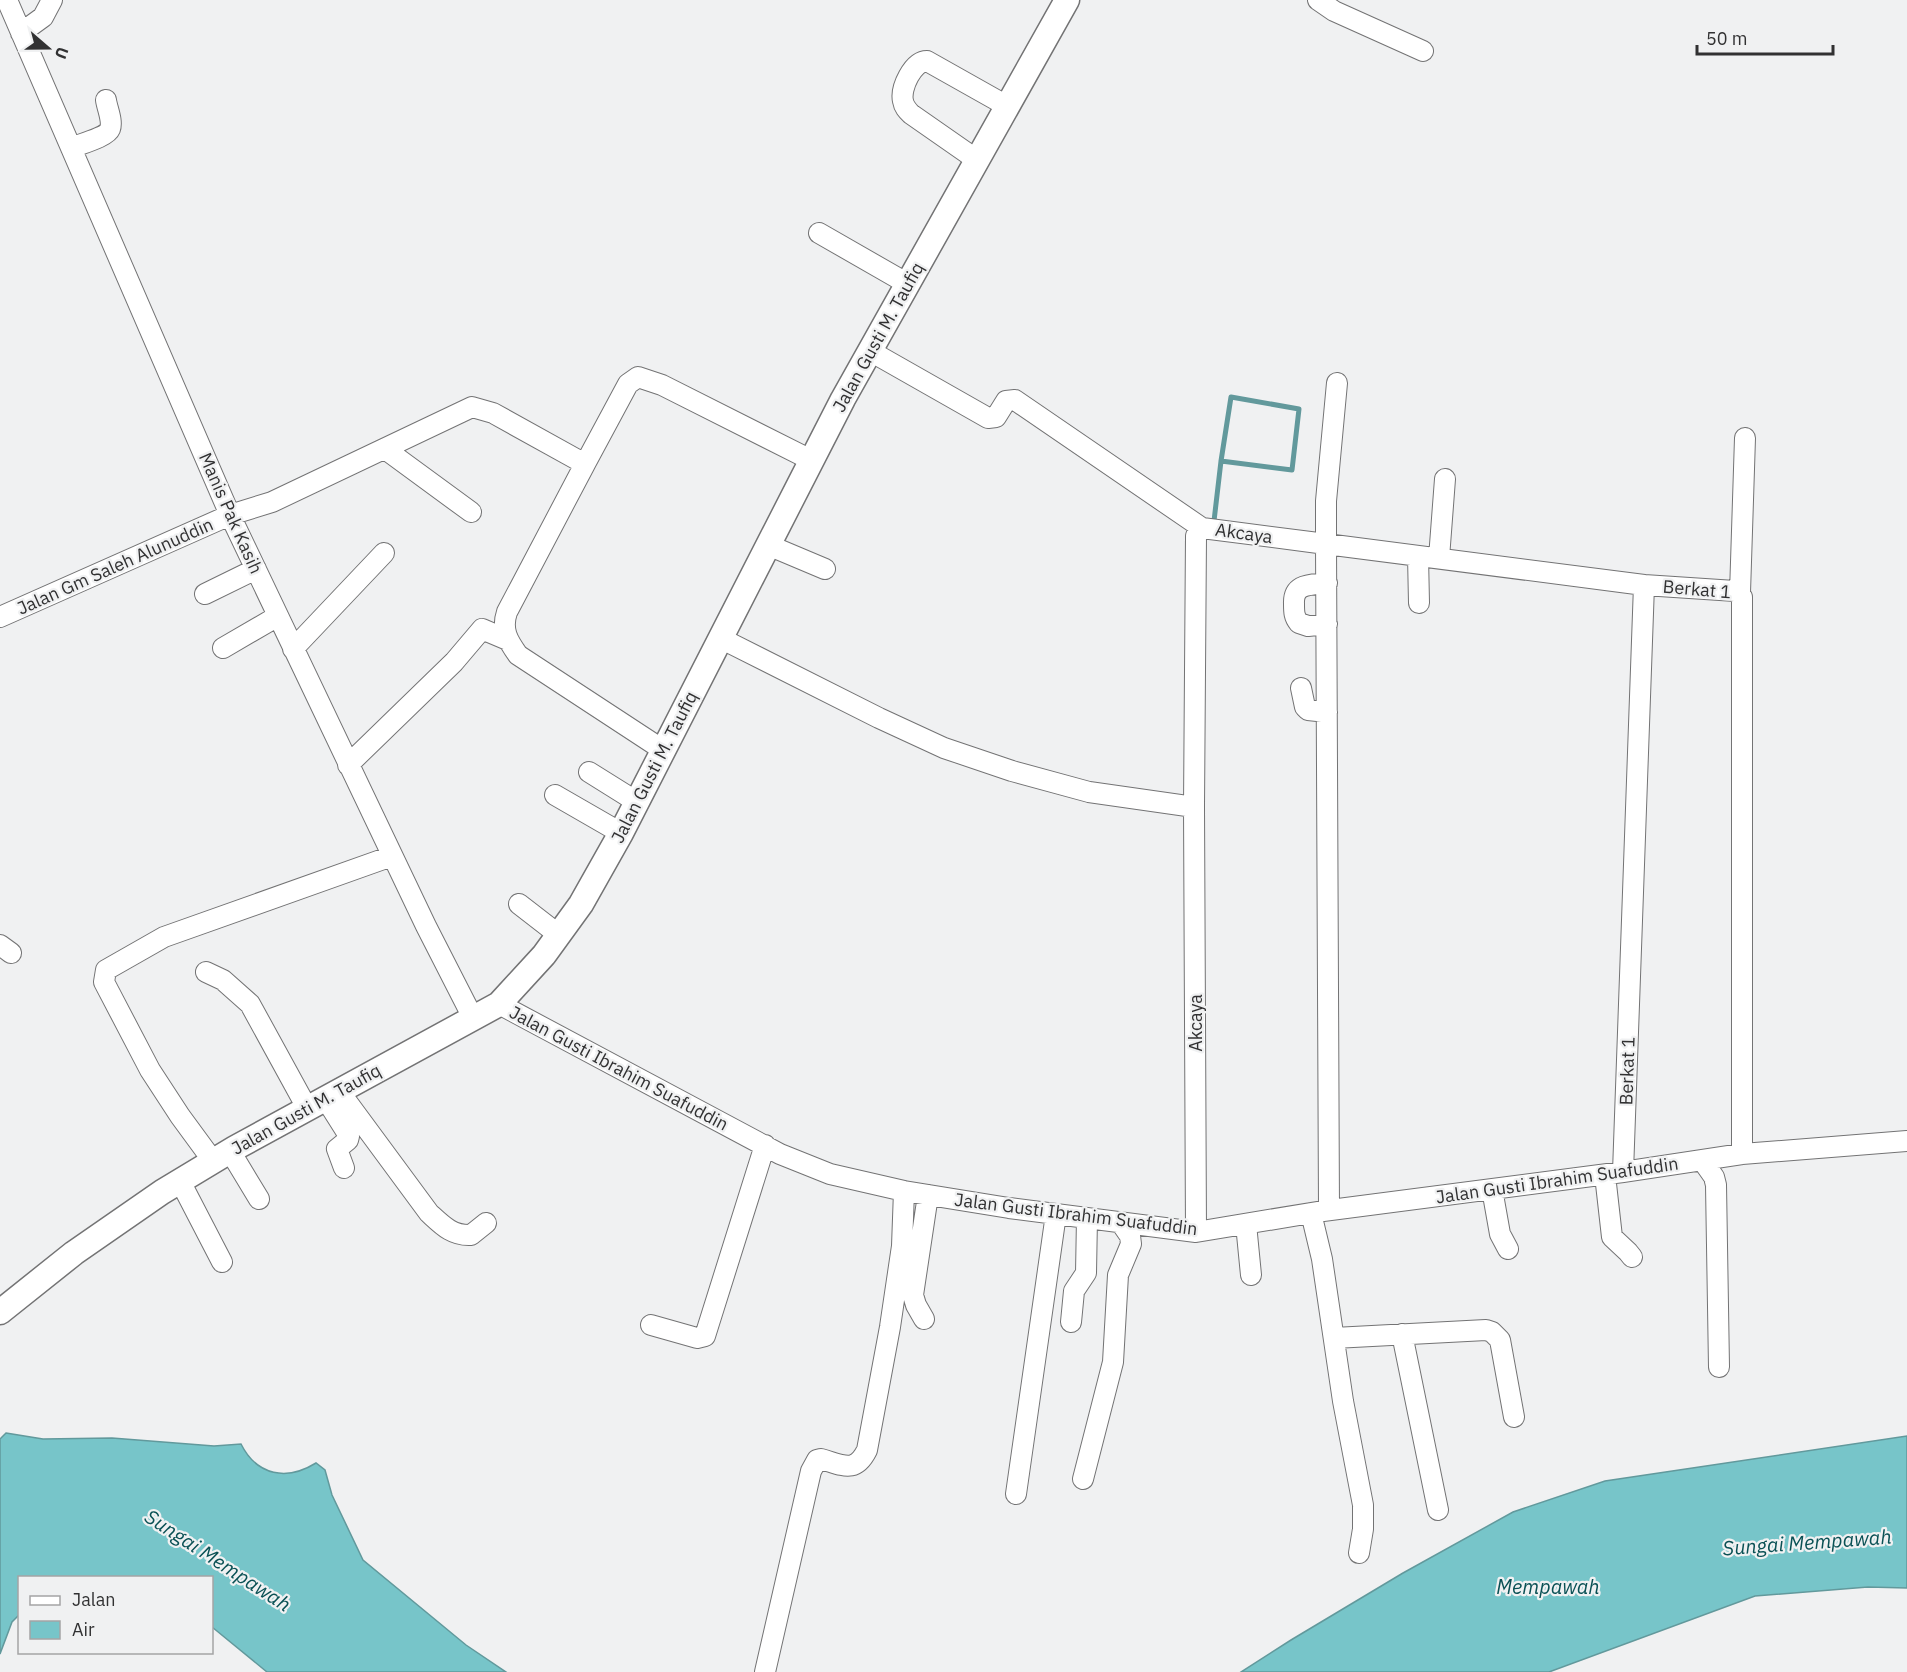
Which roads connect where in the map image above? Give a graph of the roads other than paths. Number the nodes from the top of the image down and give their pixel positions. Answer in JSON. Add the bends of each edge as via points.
{"nodes":[{"id":1,"x":7,"y":0,"type":"edge"},
{"id":2,"x":52,"y":0,"type":"edge"},
{"id":3,"x":1067,"y":0,"type":"edge"},
{"id":4,"x":1318,"y":0,"type":"edge"},
{"id":5,"x":21,"y":33,"type":"junction"},
{"id":6,"x":1423,"y":51,"type":"dead end"},
{"id":7,"x":106,"y":100,"type":"dead end"},
{"id":8,"x":1007,"y":106,"type":"junction"},
{"id":9,"x":71,"y":148,"type":"junction"},
{"id":10,"x":977,"y":160,"type":"junction"},
{"id":11,"x":819,"y":233,"type":"dead end"},
{"id":12,"x":908,"y":284,"type":"junction"},
{"id":13,"x":870,"y":351,"type":"junction"},
{"id":14,"x":1337,"y":383,"type":"dead end"},
{"id":15,"x":1745,"y":438,"type":"dead end"},
{"id":16,"x":385,"y":449,"type":"junction"},
{"id":17,"x":811,"y":460,"type":"junction"},
{"id":18,"x":585,"y":464,"type":"junction"},
{"id":19,"x":1445,"y":480,"type":"dead end"},
{"id":20,"x":471,"y":512,"type":"dead end"},
{"id":21,"x":230,"y":515,"type":"junction"},
{"id":22,"x":1202,"y":528,"type":"junction"},
{"id":23,"x":1326,"y":544,"type":"junction"},
{"id":24,"x":768,"y":545,"type":"junction"},
{"id":25,"x":384,"y":554,"type":"dead end"},
{"id":26,"x":1418,"y":556,"type":"junction"},
{"id":27,"x":1439,"y":558,"type":"junction"},
{"id":28,"x":255,"y":569,"type":"junction"},
{"id":29,"x":825,"y":569,"type":"dead end"},
{"id":30,"x":1327,"y":584,"type":"junction"},
{"id":31,"x":1644,"y":585,"type":"junction"},
{"id":32,"x":1740,"y":593,"type":"junction"},
{"id":33,"x":205,"y":594,"type":"dead end"},
{"id":34,"x":1419,"y":603,"type":"dead end"},
{"id":35,"x":278,"y":616,"type":"junction"},
{"id":36,"x":0,"y":617,"type":"edge"},
{"id":37,"x":1327,"y":624,"type":"junction"},
{"id":38,"x":720,"y":638,"type":"junction"},
{"id":39,"x":508,"y":640,"type":"junction"},
{"id":40,"x":223,"y":648,"type":"dead end"},
{"id":41,"x":293,"y":649,"type":"junction"},
{"id":42,"x":1301,"y":688,"type":"dead end"},
{"id":43,"x":1327,"y":712,"type":"junction"},
{"id":44,"x":663,"y":750,"type":"junction"},
{"id":45,"x":348,"y":765,"type":"junction"},
{"id":46,"x":589,"y":772,"type":"dead end"},
{"id":47,"x":555,"y":795,"type":"dead end"},
{"id":48,"x":637,"y":802,"type":"junction"},
{"id":49,"x":1194,"y":807,"type":"junction"},
{"id":50,"x":621,"y":833,"type":"junction"},
{"id":51,"x":392,"y":856,"type":"junction"},
{"id":52,"x":519,"y":904,"type":"dead end"},
{"id":53,"x":559,"y":935,"type":"junction"},
{"id":54,"x":206,"y":972,"type":"dead end"},
{"id":55,"x":499,"y":1004,"type":"junction"},
{"id":56,"x":473,"y":1018,"type":"junction"},
{"id":57,"x":324,"y":1099,"type":"junction"},
{"id":58,"x":1907,"y":1141,"type":"edge"},
{"id":59,"x":765,"y":1145,"type":"junction"},
{"id":60,"x":1742,"y":1154,"type":"junction"},
{"id":61,"x":221,"y":1156,"type":"junction"},
{"id":62,"x":1702,"y":1160,"type":"junction"},
{"id":63,"x":344,"y":1168,"type":"dead end"},
{"id":64,"x":1614,"y":1174,"type":"junction"},
{"id":65,"x":180,"y":1181,"type":"junction"},
{"id":66,"x":1492,"y":1189,"type":"junction"},
{"id":67,"x":904,"y":1191,"type":"junction"},
{"id":68,"x":928,"y":1195,"type":"junction"},
{"id":69,"x":259,"y":1199,"type":"dead end"},
{"id":70,"x":1321,"y":1212,"type":"junction"},
{"id":71,"x":1056,"y":1214,"type":"junction"},
{"id":72,"x":1087,"y":1218,"type":"junction"},
{"id":73,"x":486,"y":1223,"type":"dead end"},
{"id":74,"x":1121,"y":1223,"type":"junction"},
{"id":75,"x":1246,"y":1224,"type":"junction"},
{"id":76,"x":1196,"y":1232,"type":"junction"},
{"id":77,"x":1508,"y":1249,"type":"dead end"},
{"id":78,"x":1632,"y":1257,"type":"dead end"},
{"id":79,"x":222,"y":1262,"type":"dead end"},
{"id":80,"x":1251,"y":1275,"type":"dead end"},
{"id":81,"x":1336,"y":1295,"type":"dead end"},
{"id":82,"x":0,"y":1312,"type":"edge"},
{"id":83,"x":924,"y":1319,"type":"dead end"},
{"id":84,"x":1071,"y":1322,"type":"dead end"},
{"id":85,"x":651,"y":1325,"type":"dead end"},
{"id":86,"x":1402,"y":1334,"type":"junction"},
{"id":87,"x":1334,"y":1338,"type":"junction"},
{"id":88,"x":1719,"y":1367,"type":"dead end"},
{"id":89,"x":1514,"y":1418,"type":"dead end"},
{"id":90,"x":1083,"y":1479,"type":"dead end"},
{"id":91,"x":1016,"y":1494,"type":"dead end"},
{"id":92,"x":1438,"y":1510,"type":"dead end"},
{"id":93,"x":1359,"y":1553,"type":"dead end"},
{"id":94,"x":765,"y":1672,"type":"edge"}],
"edges":[{"from":1,"to":5,"type":"street","name":"Manis Pak Kasih"},
{"from":2,"to":5,"type":"street","via":[[43,17]]},
{"from":3,"to":8,"type":"main road","name":"Jalan Gusti M. Taufiq"},
{"from":4,"to":6,"type":"street","via":[[1339,14]]},
{"from":5,"to":9,"type":"street","name":"Manis Pak Kasih"},
{"from":7,"to":9,"type":"street","via":[[110,129]]},
{"from":8,"to":10,"type":"main road","name":"Jalan Gusti M. Taufiq"},
{"from":8,"to":10,"type":"street","via":[[927,61],[919,62],[908,79],[904,107]]},
{"from":9,"to":21,"type":"street","name":"Manis Pak Kasih"},
{"from":10,"to":12,"type":"main road","name":"Jalan Gusti M. Taufiq"},
{"from":11,"to":12,"type":"street"},
{"from":12,"to":13,"type":"main road","name":"Jalan Gusti M. Taufiq"},
{"from":13,"to":17,"type":"main road","name":"Jalan Gusti M. Taufiq"},
{"from":13,"to":22,"type":"street","via":[[988,418],[996,417],[1006,401],[1015,400]]},
{"from":14,"to":23,"type":"street"},
{"from":15,"to":32,"type":"street"},
{"from":16,"to":18,"type":"street","name":"Jalan Gm Saleh Alunuddin","via":[[472,408],[493,413]]},
{"from":16,"to":20,"type":"street"},
{"from":16,"to":21,"type":"street","name":"Jalan Gm Saleh Alunuddin","via":[[272,502]]},
{"from":17,"to":18,"type":"street","via":[[662,385],[638,377],[628,384]]},
{"from":17,"to":24,"type":"main road","name":"Jalan Gusti M. Taufiq"},
{"from":18,"to":39,"type":"street","via":[[507,612],[504,622]]},
{"from":19,"to":27,"type":"street"},
{"from":21,"to":28,"type":"street","name":"Manis Pak Kasih"},
{"from":21,"to":36,"type":"street","name":"Jalan Gm Saleh Alunuddin"},
{"from":22,"to":23,"type":"street","name":"Akcaya"},
{"from":22,"to":49,"type":"street","name":"Akcaya","via":[[1196,536]]},
{"from":23,"to":26,"type":"street","name":"Akcaya"},
{"from":23,"to":30,"type":"street"},
{"from":24,"to":29,"type":"street"},
{"from":24,"to":38,"type":"main road","name":"Jalan Gusti M. Taufiq"},
{"from":25,"to":41,"type":"street"},
{"from":26,"to":27,"type":"street","name":"Akcaya"},
{"from":26,"to":34,"type":"street"},
{"from":27,"to":31,"type":"street","name":"Akcaya"},
{"from":28,"to":33,"type":"street"},
{"from":28,"to":35,"type":"street","name":"Manis Pak Kasih"},
{"from":30,"to":37,"type":"street"},
{"from":30,"to":37,"type":"street","via":[[1300,586],[1294,599],[1294,615],[1299,624]]},
{"from":31,"to":32,"type":"street","name":"Berkat 1"},
{"from":31,"to":64,"type":"street","name":"Berkat 1"},
{"from":32,"to":60,"type":"street","name":"Berkat 1"},
{"from":35,"to":40,"type":"street"},
{"from":35,"to":41,"type":"street","name":"Manis Pak Kasih"},
{"from":37,"to":43,"type":"street"},
{"from":38,"to":44,"type":"main road","name":"Jalan Gusti M. Taufiq"},
{"from":38,"to":49,"type":"street","via":[[944,748],[1089,792]]},
{"from":39,"to":44,"type":"street","via":[[519,655]]},
{"from":39,"to":45,"type":"street","via":[[482,629],[454,662]]},
{"from":41,"to":45,"type":"street","name":"Manis Pak Kasih"},
{"from":42,"to":43,"type":"street","via":[[1308,710]]},
{"from":43,"to":70,"type":"street"},
{"from":44,"to":48,"type":"main road","name":"Jalan Gusti M. Taufiq"},
{"from":45,"to":51,"type":"street","name":"Manis Pak Kasih"},
{"from":46,"to":48,"type":"street"},
{"from":47,"to":50,"type":"street"},
{"from":48,"to":50,"type":"main road","name":"Jalan Gusti M. Taufiq"},
{"from":49,"to":76,"type":"street","name":"Akcaya"},
{"from":50,"to":53,"type":"main road","name":"Jalan Gusti M. Taufiq"},
{"from":51,"to":56,"type":"street","name":"Manis Pak Kasih"},
{"from":51,"to":61,"type":"street","via":[[164,937],[106,970],[104,982],[150,1070],[180,1116]]},
{"from":52,"to":53,"type":"street"},
{"from":53,"to":55,"type":"main road","name":"Jalan Gusti M. Taufiq"},
{"from":54,"to":57,"type":"street","via":[[223,980],[250,1004]]},
{"from":55,"to":56,"type":"main road","name":"Jalan Gusti M. Taufiq"},
{"from":55,"to":59,"type":"street","name":"Jalan Gusti Ibrahim Suafuddin"},
{"from":56,"to":57,"type":"main road","name":"Jalan Gusti M. Taufiq"},
{"from":57,"to":61,"type":"main road","name":"Jalan Gusti M. Taufiq"},
{"from":57,"to":63,"type":"street","via":[[349,1137],[337,1149]]},
{"from":57,"to":73,"type":"street","via":[[448,1230],[471,1235]]},
{"from":58,"to":60,"type":"street","name":"Jalan Gusti Ibrahim Suafuddin"},
{"from":59,"to":67,"type":"street","name":"Jalan Gusti Ibrahim Suafuddin","via":[[830,1174]]},
{"from":59,"to":85,"type":"street","via":[[705,1336],[698,1338]]},
{"from":60,"to":62,"type":"street","name":"Jalan Gusti Ibrahim Suafuddin"},
{"from":61,"to":65,"type":"main road","name":"Jalan Gusti M. Taufiq"},
{"from":61,"to":69,"type":"street"},
{"from":62,"to":64,"type":"street","name":"Jalan Gusti Ibrahim Suafuddin"},
{"from":62,"to":88,"type":"street","via":[[1716,1185]]},
{"from":64,"to":66,"type":"street","name":"Jalan Gusti Ibrahim Suafuddin"},
{"from":64,"to":78,"type":"street","name":"Berkat 1","via":[[1612,1237]]},
{"from":65,"to":79,"type":"street"},
{"from":65,"to":82,"type":"main road","name":"Jalan Gusti M. Taufiq","via":[[74,1252]]},
{"from":66,"to":70,"type":"street","name":"Jalan Gusti Ibrahim Suafuddin"},
{"from":66,"to":77,"type":"street","via":[[1500,1234]]},
{"from":67,"to":68,"type":"street","name":"Jalan Gusti Ibrahim Suafuddin"},
{"from":67,"to":94,"type":"street","via":[[902,1246],[867,1450],[853,1466],[821,1459],[814,1464]]},
{"from":68,"to":71,"type":"street","name":"Jalan Gusti Ibrahim Suafuddin"},
{"from":68,"to":83,"type":"street","via":[[913,1295]]},
{"from":70,"to":75,"type":"street","name":"Jalan Gusti Ibrahim Suafuddin"},
{"from":70,"to":81,"type":"street"},
{"from":70,"to":87,"type":"street","via":[[1322,1259]]},
{"from":71,"to":72,"type":"street","name":"Jalan Gusti Ibrahim Suafuddin"},
{"from":71,"to":91,"type":"street"},
{"from":72,"to":74,"type":"street","name":"Jalan Gusti Ibrahim Suafuddin"},
{"from":72,"to":84,"type":"street","via":[[1086,1273],[1074,1291]]},
{"from":74,"to":76,"type":"street","name":"Jalan Gusti Ibrahim Suafuddin"},
{"from":74,"to":90,"type":"street","via":[[1131,1244],[1118,1275],[1113,1362]]},
{"from":75,"to":76,"type":"street","name":"Jalan Gusti Ibrahim Suafuddin"},
{"from":75,"to":80,"type":"street"},
{"from":86,"to":87,"type":"street"},
{"from":86,"to":89,"type":"street","via":[[1486,1330],[1496,1335]]},
{"from":86,"to":92,"type":"street"},
{"from":87,"to":93,"type":"street","via":[[1363,1505]]}]}
